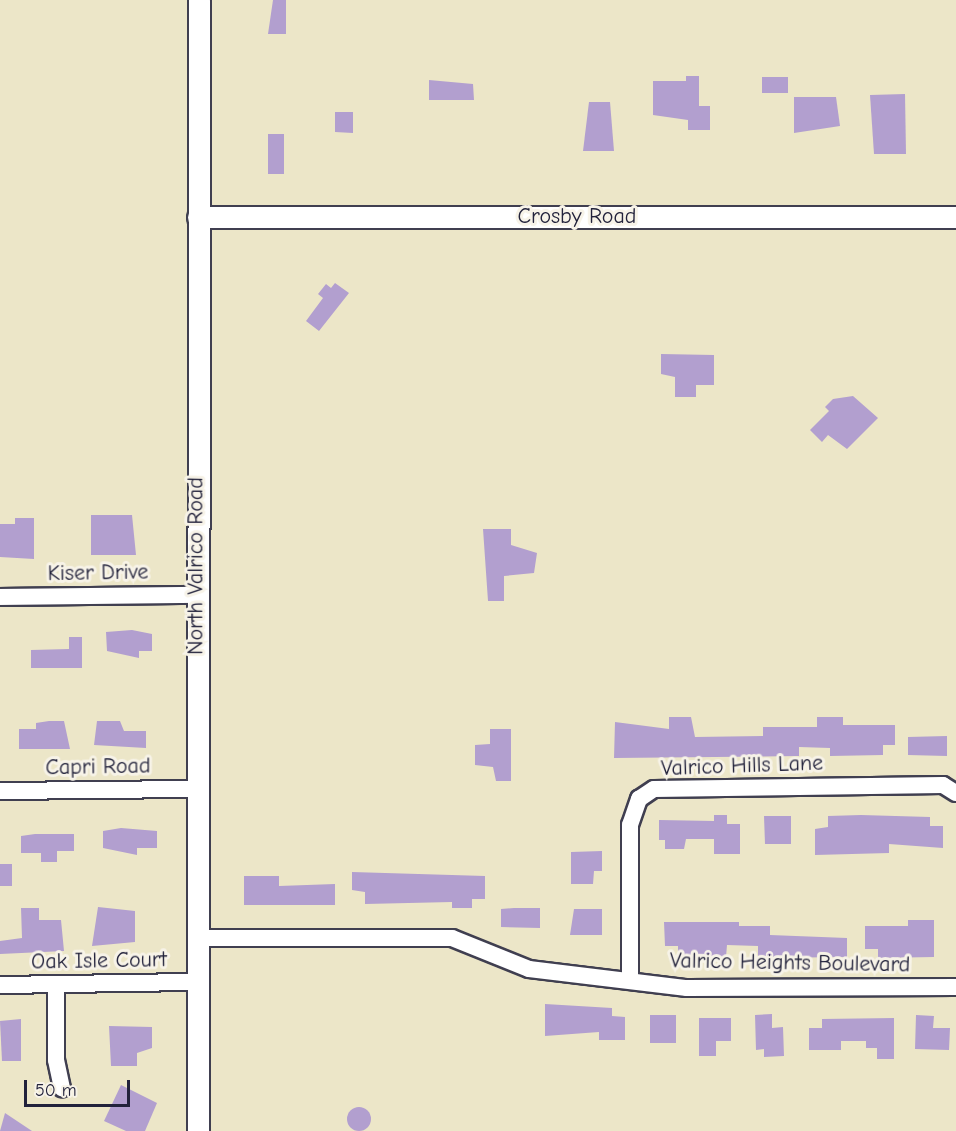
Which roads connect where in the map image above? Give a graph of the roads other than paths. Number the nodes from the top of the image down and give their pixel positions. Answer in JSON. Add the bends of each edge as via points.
{"nodes":[{"id":1,"x":199,"y":0,"type":"edge"},
{"id":2,"x":198,"y":217,"type":"junction"},
{"id":3,"x":956,"y":217,"type":"edge"},
{"id":4,"x":196,"y":595,"type":"junction"},
{"id":5,"x":0,"y":597,"type":"edge"},
{"id":6,"x":197,"y":789,"type":"junction"},
{"id":7,"x":0,"y":791,"type":"edge"},
{"id":8,"x":956,"y":793,"type":"edge"},
{"id":9,"x":198,"y":938,"type":"junction"},
{"id":10,"x":630,"y":979,"type":"junction"},
{"id":11,"x":198,"y":982,"type":"junction"},
{"id":12,"x":56,"y":984,"type":"junction"},
{"id":13,"x":0,"y":985,"type":"edge"},
{"id":14,"x":956,"y":987,"type":"edge"},
{"id":15,"x":62,"y":1088,"type":"dead end"},
{"id":16,"x":198,"y":1131,"type":"edge"}],
"edges":[{"from":1,"to":2,"type":"street","name":"North Valrico Road"},
{"from":2,"to":3,"type":"street","name":"Crosby Road"},
{"from":2,"to":4,"type":"street","name":"North Valrico Road"},
{"from":4,"to":5,"type":"street","name":"Kiser Drive"},
{"from":4,"to":6,"type":"street","name":"North Valrico Road"},
{"from":6,"to":7,"type":"street","name":"Capri Road"},
{"from":6,"to":9,"type":"street","name":"North Valrico Road"},
{"from":8,"to":10,"type":"street","name":"Valrico Hills Lane","via":[[943,785],[654,789],[639,799],[630,825]]},
{"from":9,"to":10,"type":"street","name":"Valrico Heights Boulevard","via":[[452,938],[529,969]]},
{"from":9,"to":11,"type":"street","name":"North Valrico Road"},
{"from":10,"to":14,"type":"street","name":"Valrico Heights Boulevard","via":[[687,988]]},
{"from":11,"to":12,"type":"street","name":"Oak Isle Court"},
{"from":11,"to":16,"type":"street","name":"North Valrico Road"},
{"from":12,"to":13,"type":"street","name":"Oak Isle Court"},
{"from":12,"to":15,"type":"street","via":[[56,1060]]}]}
